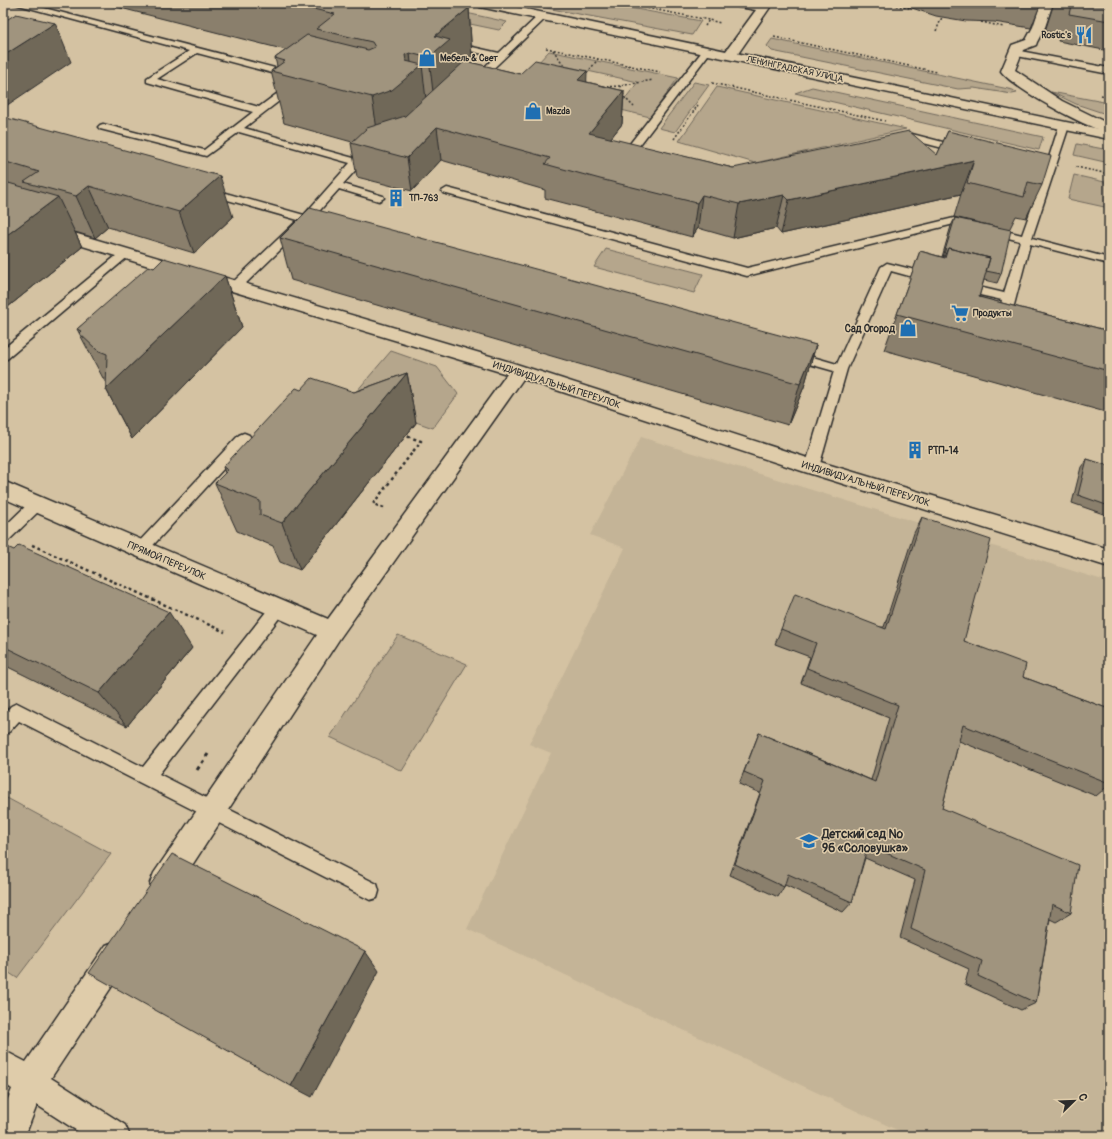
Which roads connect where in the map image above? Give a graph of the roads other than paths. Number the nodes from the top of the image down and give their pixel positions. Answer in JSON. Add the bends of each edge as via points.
{"nodes":[{"id":1,"x":15,"y":3,"type":"edge"},
{"id":2,"x":480,"y":3,"type":"edge"},
{"id":3,"x":738,"y":3,"type":"edge"},
{"id":4,"x":1047,"y":3,"type":"edge"},
{"id":5,"x":766,"y":6,"type":"edge"},
{"id":6,"x":543,"y":16,"type":"junction"},
{"id":7,"x":440,"y":41,"type":"edge"},
{"id":8,"x":1016,"y":50,"type":"junction"},
{"id":9,"x":195,"y":51,"type":"junction"},
{"id":10,"x":707,"y":51,"type":"junction"},
{"id":11,"x":730,"y":55,"type":"junction"},
{"id":12,"x":502,"y":56,"type":"junction"},
{"id":13,"x":1109,"y":71,"type":"edge"},
{"id":14,"x":468,"y":88,"type":"edge"},
{"id":15,"x":261,"y":111,"type":"junction"},
{"id":16,"x":1064,"y":126,"type":"junction"},
{"id":17,"x":103,"y":127,"type":"dead end"},
{"id":18,"x":237,"y":129,"type":"junction"},
{"id":19,"x":1109,"y":129,"type":"edge"},
{"id":20,"x":1109,"y":135,"type":"edge"},
{"id":21,"x":890,"y":142,"type":"edge"},
{"id":22,"x":384,"y":153,"type":"edge"},
{"id":23,"x":971,"y":153,"type":"edge"},
{"id":24,"x":622,"y":161,"type":"edge"},
{"id":25,"x":357,"y":162,"type":"junction"},
{"id":26,"x":1015,"y":165,"type":"edge"},
{"id":27,"x":1050,"y":174,"type":"junction"},
{"id":28,"x":337,"y":185,"type":"junction"},
{"id":29,"x":197,"y":188,"type":"edge"},
{"id":30,"x":447,"y":191,"type":"dead end"},
{"id":31,"x":379,"y":198,"type":"dead end"},
{"id":32,"x":3,"y":217,"type":"edge"},
{"id":33,"x":306,"y":219,"type":"junction"},
{"id":34,"x":329,"y":225,"type":"edge"},
{"id":35,"x":1025,"y":240,"type":"junction"},
{"id":36,"x":126,"y":253,"type":"junction"},
{"id":37,"x":1109,"y":261,"type":"edge"},
{"id":38,"x":236,"y":286,"type":"junction"},
{"id":39,"x":1008,"y":298,"type":"junction"},
{"id":40,"x":1018,"y":329,"type":"edge"},
{"id":41,"x":784,"y":353,"type":"edge"},
{"id":42,"x":3,"y":356,"type":"edge"},
{"id":43,"x":841,"y":369,"type":"junction"},
{"id":44,"x":519,"y":371,"type":"junction"},
{"id":45,"x":244,"y":438,"type":"dead end"},
{"id":46,"x":812,"y":467,"type":"junction"},
{"id":47,"x":3,"y":489,"type":"edge"},
{"id":48,"x":37,"y":504,"type":"junction"},
{"id":49,"x":5,"y":535,"type":"edge"},
{"id":50,"x":141,"y":549,"type":"junction"},
{"id":51,"x":1109,"y":558,"type":"edge"},
{"id":52,"x":278,"y":608,"type":"junction"},
{"id":53,"x":332,"y":631,"type":"junction"},
{"id":54,"x":3,"y":726,"type":"edge"},
{"id":55,"x":146,"y":777,"type":"junction"},
{"id":56,"x":212,"y":810,"type":"junction"},
{"id":57,"x":370,"y":891,"type":"dead end"},
{"id":58,"x":150,"y":903,"type":"edge"},
{"id":59,"x":128,"y":936,"type":"edge"},
{"id":60,"x":3,"y":1065,"type":"edge"},
{"id":61,"x":30,"y":1082,"type":"junction"},
{"id":62,"x":6,"y":1136,"type":"edge"},
{"id":63,"x":114,"y":1136,"type":"edge"}],
"edges":[{"from":1,"to":9,"type":"lane"},
{"from":2,"to":6,"type":"street","name":"ЛЕНИНГРАДСКАЯ УЛИЦА"},
{"from":3,"to":5,"type":"street"},
{"from":4,"to":8,"type":"street","via":[[1031,42]]},
{"from":5,"to":11,"type":"street"},
{"from":6,"to":10,"type":"street","name":"ЛЕНИНГРАДСКАЯ УЛИЦА"},
{"from":6,"to":12,"type":"lane"},
{"from":7,"to":12,"type":"lane"},
{"from":8,"to":13,"type":"lane"},
{"from":8,"to":19,"type":"street","via":[[1008,71],[1026,85],[1085,119]]},
{"from":9,"to":15,"type":"lane","via":[[303,78]]},
{"from":9,"to":15,"type":"lane","via":[[150,80]]},
{"from":10,"to":11,"type":"street","name":"ЛЕНИНГРАДСКАЯ УЛИЦА"},
{"from":10,"to":24,"type":"lane"},
{"from":11,"to":16,"type":"street","name":"ЛЕНИНГРАДСКАЯ УЛИЦА"},
{"from":12,"to":14,"type":"lane"},
{"from":15,"to":18,"type":"lane"},
{"from":16,"to":20,"type":"street","name":"ЛЕНИНГРАДСКАЯ УЛИЦА"},
{"from":16,"to":27,"type":"lane"},
{"from":17,"to":18,"type":"lane","via":[[206,153]]},
{"from":18,"to":25,"type":"lane"},
{"from":21,"to":23,"type":"lane","via":[[912,137]]},
{"from":22,"to":25,"type":"lane"},
{"from":25,"to":28,"type":"lane"},
{"from":26,"to":27,"type":"lane"},
{"from":27,"to":35,"type":"lane"},
{"from":28,"to":31,"type":"lane"},
{"from":28,"to":33,"type":"lane"},
{"from":29,"to":33,"type":"lane"},
{"from":30,"to":35,"type":"lane","via":[[747,272],[954,221]]},
{"from":32,"to":36,"type":"street","name":"ИНДИВИДУАЛЬНЫЙ ПЕРЕУЛОК"},
{"from":33,"to":34,"type":"lane"},
{"from":33,"to":38,"type":"lane"},
{"from":35,"to":37,"type":"lane"},
{"from":35,"to":39,"type":"lane"},
{"from":36,"to":38,"type":"street","name":"ИНДИВИДУАЛЬНЫЙ ПЕРЕУЛОК"},
{"from":36,"to":42,"type":"lane"},
{"from":38,"to":44,"type":"street","name":"ИНДИВИДУАЛЬНЫЙ ПЕРЕУЛОК"},
{"from":39,"to":40,"type":"lane","via":[[1002,325]]},
{"from":39,"to":43,"type":"lane","via":[[887,266]]},
{"from":41,"to":43,"type":"lane"},
{"from":43,"to":46,"type":"lane"},
{"from":44,"to":46,"type":"street","name":"ИНДИВИДУАЛЬНЫЙ ПЕРЕУЛОК"},
{"from":44,"to":53,"type":"street"},
{"from":45,"to":50,"type":"lane"},
{"from":46,"to":51,"type":"street","name":"ИНДИВИДУАЛЬНЫЙ ПЕРЕУЛОК"},
{"from":47,"to":48,"type":"street","name":"ПРЯМОЙ ПЕРЕУЛОК"},
{"from":48,"to":49,"type":"lane"},
{"from":48,"to":50,"type":"street","name":"ПРЯМОЙ ПЕРЕУЛОК"},
{"from":50,"to":52,"type":"street","name":"ПРЯМОЙ ПЕРЕУЛОК"},
{"from":52,"to":53,"type":"street","name":"ПРЯМОЙ ПЕРЕУЛОК"},
{"from":52,"to":55,"type":"lane"},
{"from":53,"to":56,"type":"street"},
{"from":54,"to":55,"type":"lane","via":[[17,711]]},
{"from":55,"to":56,"type":"lane"},
{"from":56,"to":57,"type":"lane"},
{"from":56,"to":58,"type":"street"},
{"from":59,"to":61,"type":"street"},
{"from":60,"to":61,"type":"street"},
{"from":61,"to":62,"type":"street","via":[[13,1126]]},
{"from":61,"to":63,"type":"street"}]}
